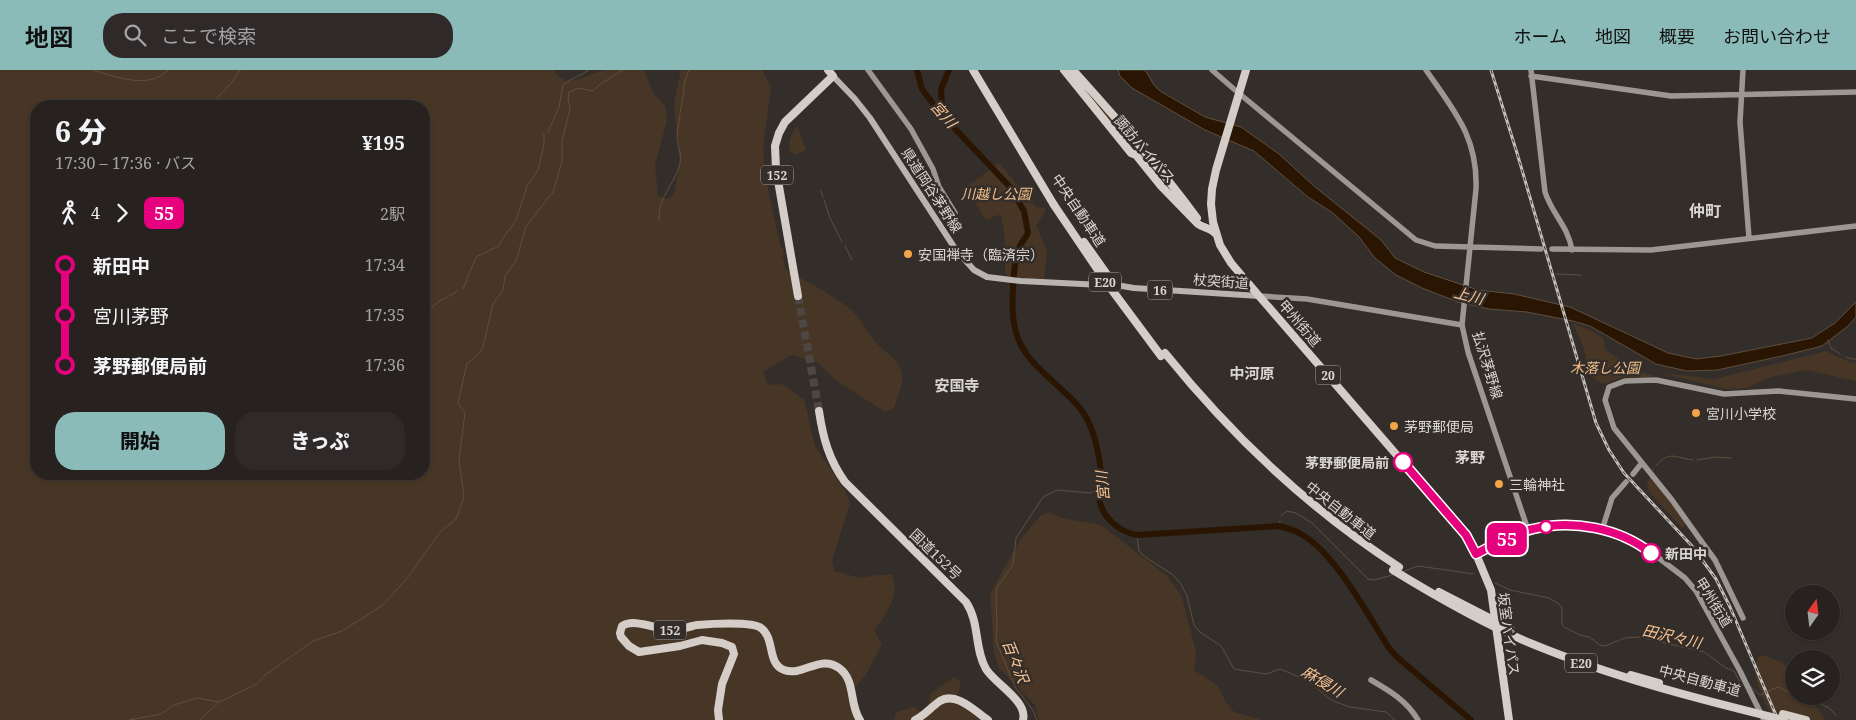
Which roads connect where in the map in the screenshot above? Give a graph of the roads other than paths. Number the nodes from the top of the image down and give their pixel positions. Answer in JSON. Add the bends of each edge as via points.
{"nodes":[{"id":1,"x":868,"y":70,"type":"edge"},
{"id":2,"x":973,"y":70,"type":"edge"},
{"id":3,"x":1064,"y":70,"type":"edge"},
{"id":4,"x":1073,"y":70,"type":"edge"},
{"id":5,"x":1212,"y":70,"type":"edge"},
{"id":6,"x":1246,"y":70,"type":"edge"},
{"id":7,"x":1426,"y":70,"type":"edge"},
{"id":8,"x":1743,"y":70,"type":"edge"},
{"id":9,"x":831,"y":73,"type":"edge"},
{"id":10,"x":1531,"y":73,"type":"edge"},
{"id":11,"x":979,"y":75,"type":"edge"},
{"id":12,"x":1235,"y":90,"type":"dead end"},
{"id":13,"x":1856,"y":92,"type":"edge"},
{"id":14,"x":1241,"y":95,"type":"dead end"},
{"id":15,"x":1741,"y":95,"type":"junction"},
{"id":16,"x":955,"y":213,"type":"dead end"},
{"id":17,"x":1213,"y":222,"type":"junction"},
{"id":18,"x":1856,"y":226,"type":"edge"},
{"id":19,"x":1216,"y":234,"type":"junction"},
{"id":20,"x":1749,"y":238,"type":"junction"},
{"id":21,"x":1471,"y":248,"type":"junction"},
{"id":22,"x":1541,"y":249,"type":"dead end"},
{"id":23,"x":1552,"y":249,"type":"dead end"},
{"id":24,"x":1572,"y":250,"type":"junction"},
{"id":25,"x":1062,"y":283,"type":"joint"},
{"id":26,"x":798,"y":296,"type":"tunnel mouth"},
{"id":27,"x":1259,"y":296,"type":"junction"},
{"id":28,"x":1462,"y":326,"type":"junction"},
{"id":29,"x":1856,"y":399,"type":"edge"},
{"id":30,"x":819,"y":411,"type":"tunnel mouth"},
{"id":31,"x":1641,"y":464,"type":"junction"},
{"id":32,"x":1633,"y":474,"type":"dead end"},
{"id":33,"x":1626,"y":482,"type":"dead end"},
{"id":34,"x":1528,"y":530,"type":"junction"},
{"id":35,"x":1602,"y":530,"type":"junction"},
{"id":36,"x":1476,"y":554,"type":"junction"},
{"id":37,"x":1743,"y":618,"type":"dead end"},
{"id":38,"x":1371,"y":680,"type":"dead end"},
{"id":39,"x":1784,"y":718,"type":"edge"},
{"id":40,"x":719,"y":720,"type":"edge"},
{"id":41,"x":860,"y":720,"type":"edge"},
{"id":42,"x":915,"y":720,"type":"edge"},
{"id":43,"x":988,"y":720,"type":"edge"},
{"id":44,"x":1023,"y":720,"type":"edge"},
{"id":45,"x":1418,"y":720,"type":"edge"},
{"id":46,"x":1509,"y":720,"type":"edge"},
{"id":47,"x":1764,"y":720,"type":"edge"},
{"id":48,"x":1806,"y":720,"type":"edge"}],
"edges":[{"from":1,"to":16,"type":"street","via":[[911,129]]},
{"from":2,"to":11,"type":"highway","name":"中央自動車道","number":"E20"},
{"from":3,"to":19,"type":"highway","name":"諏訪バイパス","via":[[1161,186],[1198,224]]},
{"from":4,"to":17,"type":"highway","name":"諏訪バイパス","via":[[1142,148],[1198,219],[1206,224]]},
{"from":5,"to":12,"type":"street"},
{"from":6,"to":17,"type":"highway","name":"甲州街道","number":"20","via":[[1212,189]]},
{"from":7,"to":21,"type":"street","name":"払沢茅野線","via":[[1461,122],[1473,151],[1477,172]]},
{"from":8,"to":15,"type":"street"},
{"from":9,"to":25,"type":"main road","name":"県道岡谷茅野線","number":"16","via":[[870,118],[956,250],[974,270],[994,278]]},
{"from":9,"to":26,"type":"highway","number":"152","via":[[786,122],[775,146]]},
{"from":10,"to":15,"type":"street","via":[[1671,96]]},
{"from":10,"to":24,"type":"street","via":[[1545,192],[1569,237]]},
{"from":11,"to":39,"type":"highway","name":"中央自動車道","number":"E20","bridge":true,"via":[[1056,204],[1163,354],[1214,418],[1268,472],[1319,516],[1481,621],[1558,654],[1643,684]]},
{"from":13,"to":15,"type":"street"},
{"from":14,"to":21,"type":"street","via":[[1416,240],[1435,246]]},
{"from":15,"to":20,"type":"street","via":[[1740,122]]},
{"from":17,"to":19,"type":"highway","name":"甲州街道","number":"20"},
{"from":18,"to":20,"type":"street"},
{"from":19,"to":27,"type":"highway","name":"甲州街道","number":"20","via":[[1232,263]]},
{"from":20,"to":24,"type":"street","via":[[1642,250]]},
{"from":21,"to":22,"type":"street"},
{"from":21,"to":28,"type":"street","name":"払沢茅野線"},
{"from":23,"to":24,"type":"street"},
{"from":25,"to":27,"type":"main road","name":"杖突街道","number":"16"},
{"from":27,"to":28,"type":"street","via":[[1306,299]]},
{"from":27,"to":36,"type":"highway","name":"甲州街道","number":"20","via":[[1466,535]]},
{"from":28,"to":34,"type":"street","name":"払沢茅野線"},
{"from":29,"to":31,"type":"street","via":[[1778,392],[1724,394],[1656,380],[1618,382],[1609,387],[1605,400],[1614,428]]},
{"from":30,"to":44,"type":"highway","name":"国道152号","via":[[827,450],[836,471],[962,597],[974,618],[984,664],[1020,704]]},
{"from":31,"to":32,"type":"street"},
{"from":31,"to":37,"type":"street","via":[[1672,500],[1715,560]]},
{"from":33,"to":35,"type":"street","via":[[1612,498]]},
{"from":34,"to":35,"type":"street","name":"甲州街道","via":[[1572,525]]},
{"from":34,"to":36,"type":"street","name":"甲州街道"},
{"from":35,"to":47,"type":"street","name":"甲州街道","via":[[1647,550],[1685,578],[1696,591]]},
{"from":36,"to":46,"type":"highway","name":"坂室バイパス","number":"20","via":[[1491,590]]},
{"from":38,"to":45,"type":"street","via":[[1395,695]]},
{"from":39,"to":48,"type":"highway","name":"中央自動車道","number":"E20"},
{"from":40,"to":41,"type":"highway","number":"152","via":[[722,684],[734,654],[732,647],[702,640],[639,652],[624,642],[620,633],[622,626],[635,623],[668,630],[718,624],[759,626],[771,643],[775,662],[784,670],[801,670],[823,663],[839,668],[848,680]]},
{"from":42,"to":43,"type":"highway","via":[[940,701],[951,698]]}]}
